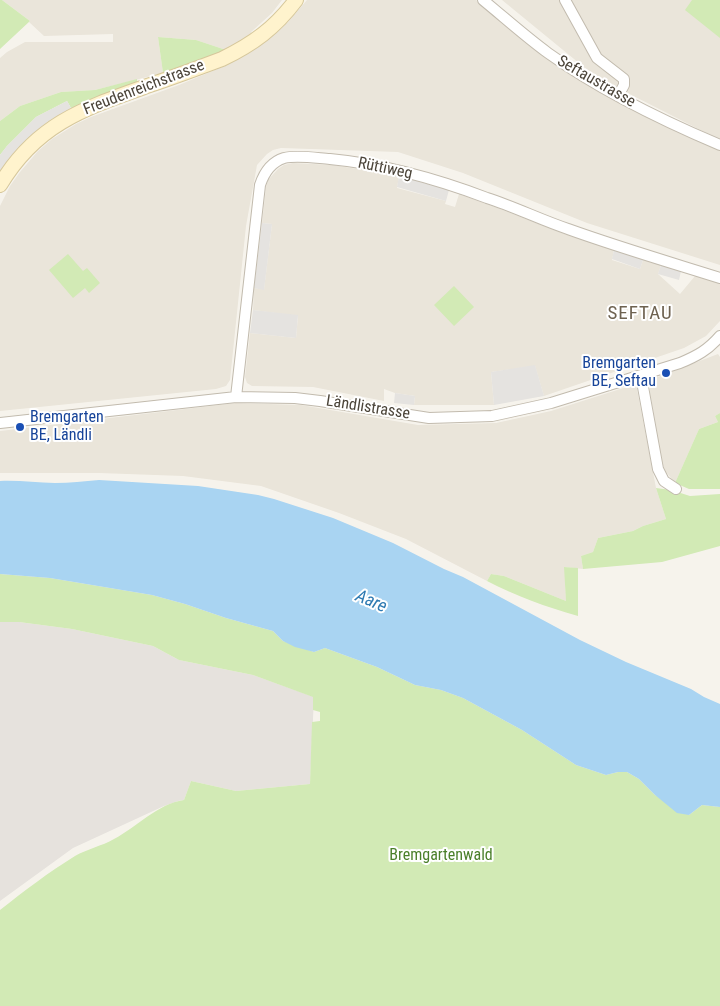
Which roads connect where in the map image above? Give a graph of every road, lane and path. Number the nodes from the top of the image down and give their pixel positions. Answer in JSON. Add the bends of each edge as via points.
{"nodes":[{"id":1,"x":296,"y":0,"type":"edge"},
{"id":2,"x":483,"y":0,"type":"edge"},
{"id":3,"x":565,"y":0,"type":"edge"},
{"id":4,"x":618,"y":96,"type":"junction"},
{"id":5,"x":720,"y":145,"type":"edge"},
{"id":6,"x":0,"y":186,"type":"edge"},
{"id":7,"x":720,"y":278,"type":"edge"},
{"id":8,"x":718,"y":343,"type":"edge"},
{"id":9,"x":641,"y":376,"type":"junction"},
{"id":10,"x":236,"y":397,"type":"junction"},
{"id":11,"x":0,"y":423,"type":"edge"},
{"id":12,"x":676,"y":489,"type":"dead end"}],
"edges":[{"from":1,"to":6,"type":"street","name":"Freudenreichstrasse","via":[[272,27],[242,49],[66,118],[26,150]]},
{"from":2,"to":4,"type":"street","name":"Seftaustrasse","via":[[548,53]]},
{"from":3,"to":4,"type":"street","via":[[597,58],[624,79]]},
{"from":4,"to":5,"type":"street","name":"Seftaustrasse"},
{"from":7,"to":10,"type":"street","name":"Rüttiweg","via":[[580,233],[452,185],[350,161],[287,158],[269,168],[260,185]]},
{"from":8,"to":9,"type":"street","name":"Ländlistrasse","via":[[693,358]]},
{"from":9,"to":10,"type":"street","name":"Ländlistrasse","via":[[551,403],[492,416],[429,418],[320,400]]},
{"from":9,"to":12,"type":"street","via":[[658,470],[664,480]]},
{"from":10,"to":11,"type":"street","name":"Ländlistrasse"}]}
